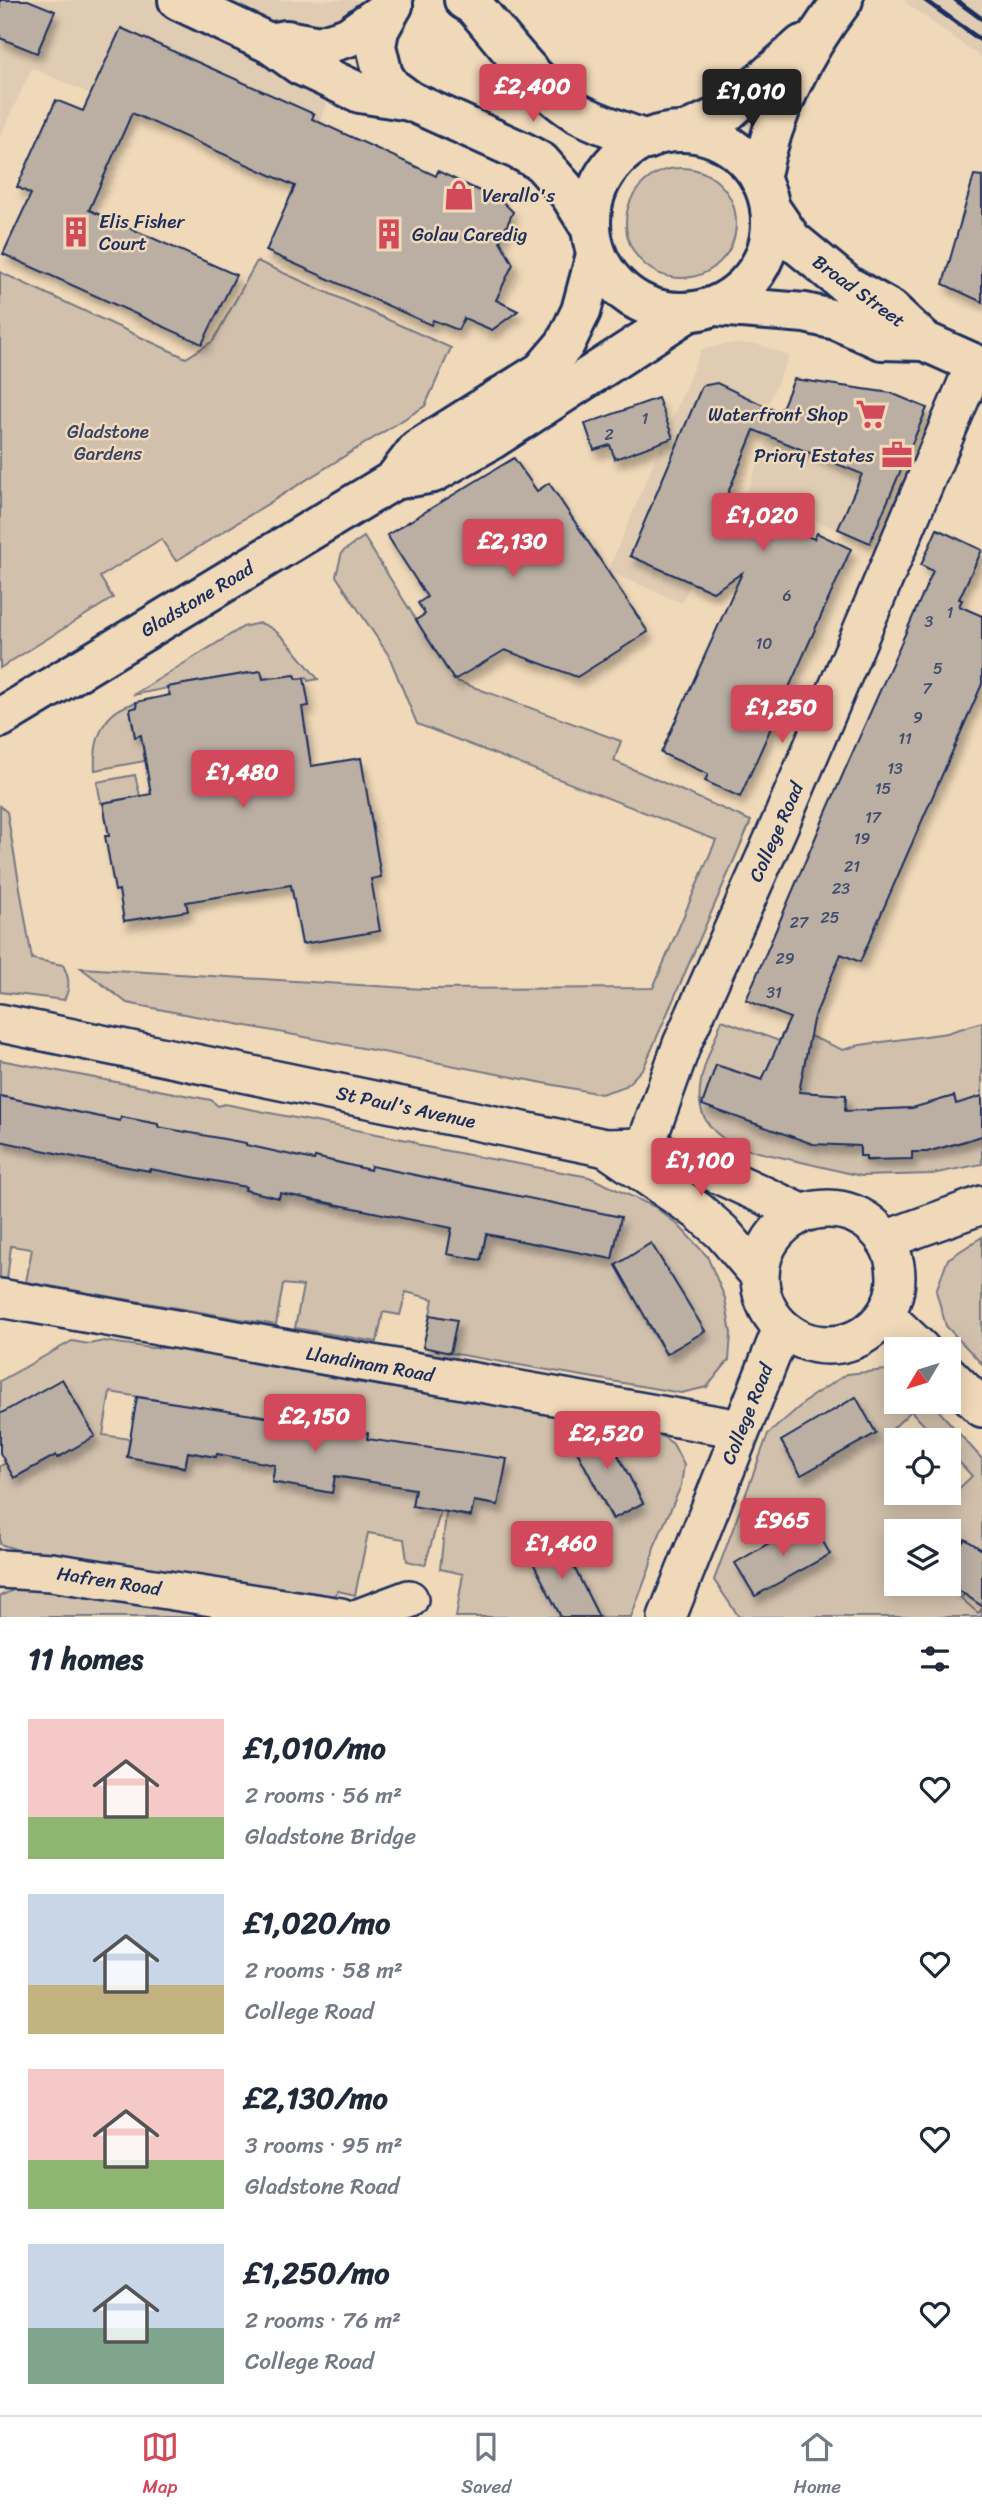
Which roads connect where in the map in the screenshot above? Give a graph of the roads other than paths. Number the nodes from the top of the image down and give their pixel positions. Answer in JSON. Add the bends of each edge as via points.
{"nodes":[{"id":1,"x":178,"y":0,"type":"edge"},
{"id":2,"x":843,"y":0,"type":"edge"},
{"id":3,"x":396,"y":2,"type":"edge"},
{"id":4,"x":469,"y":2,"type":"edge"},
{"id":5,"x":270,"y":43,"type":"junction"},
{"id":6,"x":787,"y":71,"type":"junction"},
{"id":7,"x":410,"y":101,"type":"junction"},
{"id":8,"x":684,"y":132,"type":"junction"},
{"id":9,"x":647,"y":140,"type":"junction"},
{"id":10,"x":765,"y":194,"type":"junction"},
{"id":11,"x":593,"y":241,"type":"junction"},
{"id":12,"x":702,"y":309,"type":"junction"},
{"id":13,"x":924,"y":341,"type":"junction"},
{"id":14,"x":978,"y":366,"type":"edge"},
{"id":15,"x":394,"y":480,"type":"junction"},
{"id":16,"x":0,"y":718,"type":"edge"},
{"id":17,"x":0,"y":1023,"type":"edge"},
{"id":18,"x":645,"y":1147,"type":"junction"},
{"id":19,"x":606,"y":1148,"type":"junction"},
{"id":20,"x":982,"y":1205,"type":"edge"},
{"id":21,"x":802,"y":1213,"type":"junction"},
{"id":22,"x":886,"y":1240,"type":"junction"},
{"id":23,"x":759,"y":1275,"type":"junction"},
{"id":24,"x":4,"y":1306,"type":"edge"},
{"id":25,"x":885,"y":1315,"type":"junction"},
{"id":26,"x":782,"y":1328,"type":"junction"},
{"id":27,"x":909,"y":1337,"type":"edge"},
{"id":28,"x":961,"y":1387,"type":"edge"},
{"id":29,"x":982,"y":1408,"type":"edge"},
{"id":30,"x":740,"y":1429,"type":"junction"},
{"id":31,"x":0,"y":1569,"type":"edge"},
{"id":32,"x":409,"y":1599,"type":"dead end"},
{"id":33,"x":341,"y":1617,"type":"edge"},
{"id":34,"x":361,"y":1617,"type":"edge"},
{"id":35,"x":667,"y":1617,"type":"edge"}],
"edges":[{"from":1,"to":5,"type":"main road"},
{"from":2,"to":6,"type":"main road"},
{"from":3,"to":5,"type":"main road","via":[[348,37],[319,46],[286,40]]},
{"from":3,"to":7,"type":"main road","via":[[379,30],[376,46],[391,87]]},
{"from":4,"to":9,"type":"main road","via":[[557,98],[597,122]]},
{"from":5,"to":7,"type":"main road","via":[[300,65],[360,93]]},
{"from":6,"to":8,"type":"main road","via":[[726,113]]},
{"from":6,"to":10,"type":"main road","via":[[775,118]]},
{"from":7,"to":11,"type":"main road","via":[[541,163],[570,195]]},
{"from":8,"to":9,"type":"main road"},
{"from":8,"to":10,"type":"main road","via":[[714,139],[741,155]]},
{"from":9,"to":11,"type":"main road","via":[[626,150],[605,172],[593,198]]},
{"from":10,"to":12,"type":"main road","via":[[769,239],[759,268],[741,290]]},
{"from":10,"to":13,"type":"main road","name":"Broad Street","via":[[792,240],[848,286],[891,310]]},
{"from":11,"to":12,"type":"main road","via":[[611,280],[633,299],[660,310]]},
{"from":11,"to":15,"type":"main road","name":"Gladstone Road","via":[[581,312],[565,344],[541,371],[418,449]]},
{"from":12,"to":13,"type":"main road","name":"Broad Street","via":[[805,313],[836,320],[881,340]]},
{"from":12,"to":15,"type":"main road","name":"Gladstone Road","via":[[433,473]]},
{"from":13,"to":14,"type":"main road","name":"Broad Street"},
{"from":14,"to":18,"type":"street","name":"College Road","via":[[682,1044]]},
{"from":15,"to":16,"type":"main road","name":"Gladstone Road"},
{"from":17,"to":19,"type":"street","name":"St Paul's Avenue"},
{"from":18,"to":19,"type":"street","name":"St Paul's Avenue"},
{"from":18,"to":21,"type":"street","name":"St Paul's Avenue","via":[[704,1168]]},
{"from":19,"to":23,"type":"street","via":[[698,1211]]},
{"from":20,"to":22,"type":"street"},
{"from":21,"to":22,"type":"street","via":[[849,1212],[870,1223]]},
{"from":21,"to":23,"type":"street","via":[[772,1238]]},
{"from":22,"to":25,"type":"street","via":[[896,1278]]},
{"from":23,"to":26,"type":"street","via":[[769,1313]]},
{"from":24,"to":30,"type":"street","name":"Llandinam Road"},
{"from":25,"to":26,"type":"street","via":[[869,1332],[848,1343],[824,1346],[801,1341]]},
{"from":25,"to":27,"type":"street"},
{"from":26,"to":30,"type":"street","name":"College Road"},
{"from":28,"to":29,"type":"street"},
{"from":30,"to":35,"type":"street","name":"College Road"},
{"from":31,"to":33,"type":"street","name":"Hafren Road","via":[[51,1572]]},
{"from":32,"to":34,"type":"street"}]}
